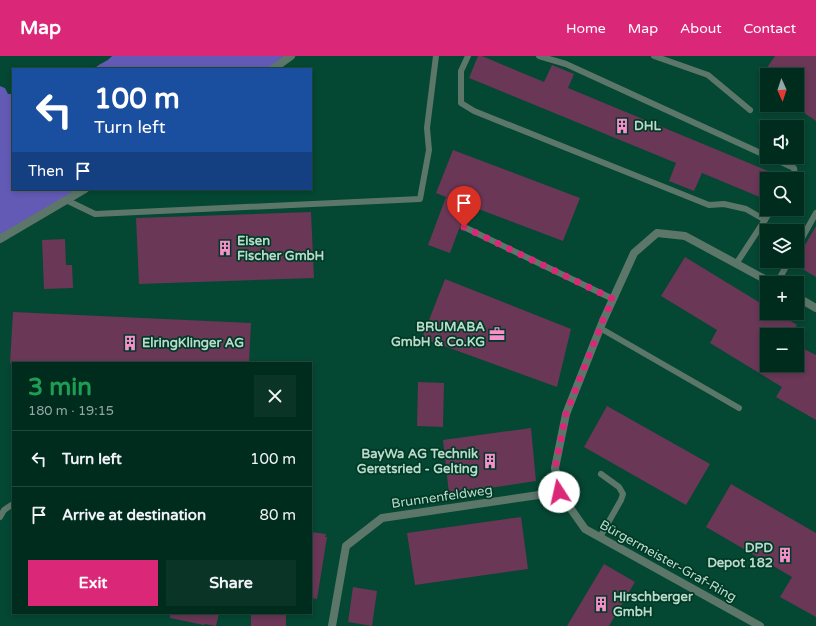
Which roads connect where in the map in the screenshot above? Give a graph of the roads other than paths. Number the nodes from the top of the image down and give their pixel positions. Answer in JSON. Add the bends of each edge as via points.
{"nodes":[{"id":1,"x":292,"y":56,"type":"edge"},
{"id":2,"x":436,"y":56,"type":"edge"},
{"id":3,"x":468,"y":56,"type":"edge"},
{"id":4,"x":539,"y":56,"type":"edge"},
{"id":5,"x":654,"y":56,"type":"edge"},
{"id":6,"x":274,"y":68,"type":"edge"},
{"id":7,"x":750,"y":110,"type":"dead end"},
{"id":8,"x":760,"y":153,"type":"edge"},
{"id":9,"x":785,"y":164,"type":"edge"},
{"id":10,"x":794,"y":172,"type":"edge"},
{"id":11,"x":83,"y":190,"type":"edge"},
{"id":12,"x":66,"y":200,"type":"junction"},
{"id":13,"x":816,"y":213,"type":"edge"},
{"id":14,"x":768,"y":216,"type":"edge"},
{"id":15,"x":765,"y":220,"type":"junction"},
{"id":16,"x":464,"y":227,"type":"dead end"},
{"id":17,"x":804,"y":234,"type":"edge"},
{"id":18,"x":0,"y":239,"type":"edge"},
{"id":19,"x":736,"y":264,"type":"junction"},
{"id":20,"x":760,"y":277,"type":"edge"},
{"id":21,"x":613,"y":299,"type":"junction"},
{"id":22,"x":804,"y":301,"type":"edge"},
{"id":23,"x":816,"y":308,"type":"edge"},
{"id":24,"x":600,"y":328,"type":"junction"},
{"id":25,"x":739,"y":408,"type":"dead end"},
{"id":26,"x":601,"y":474,"type":"dead end"},
{"id":27,"x":559,"y":492,"type":"junction"},
{"id":28,"x":12,"y":505,"type":"edge"},
{"id":29,"x":0,"y":517,"type":"edge"},
{"id":30,"x":600,"y":537,"type":"junction"},
{"id":31,"x":332,"y":626,"type":"edge"},
{"id":32,"x":760,"y":626,"type":"edge"}],
"edges":[{"from":1,"to":6,"type":"street"},
{"from":2,"to":12,"type":"lane","via":[[427,128],[429,150],[420,198],[95,214]]},
{"from":3,"to":15,"type":"lane","via":[[462,71],[461,103],[474,111],[708,205],[724,204],[746,209]]},
{"from":4,"to":8,"type":"lane","via":[[566,64]]},
{"from":5,"to":7,"type":"lane","via":[[708,75]]},
{"from":9,"to":10,"type":"lane","via":[[794,168]]},
{"from":11,"to":12,"type":"street"},
{"from":12,"to":18,"type":"street"},
{"from":13,"to":17,"type":"lane"},
{"from":14,"to":15,"type":"lane"},
{"from":15,"to":19,"type":"lane"},
{"from":16,"to":21,"type":"lane"},
{"from":19,"to":20,"type":"street","name":"Bürgermeister-Graf-Ring"},
{"from":19,"to":21,"type":"street","name":"Bürgermeister-Graf-Ring","via":[[685,236],[658,233],[634,253]]},
{"from":21,"to":24,"type":"street","name":"Bürgermeister-Graf-Ring"},
{"from":22,"to":23,"type":"street"},
{"from":24,"to":25,"type":"lane"},
{"from":24,"to":27,"type":"street","name":"Bürgermeister-Graf-Ring","via":[[566,414],[555,468]]},
{"from":26,"to":30,"type":"lane","via":[[619,487],[623,494]]},
{"from":27,"to":30,"type":"street","name":"Bürgermeister-Graf-Ring","via":[[585,529]]},
{"from":27,"to":31,"type":"street","name":"Brunnenfeldweg","via":[[382,518],[346,546]]},
{"from":28,"to":29,"type":"lane","via":[[4,510]]},
{"from":30,"to":32,"type":"street","name":"Bürgermeister-Graf-Ring"}]}
